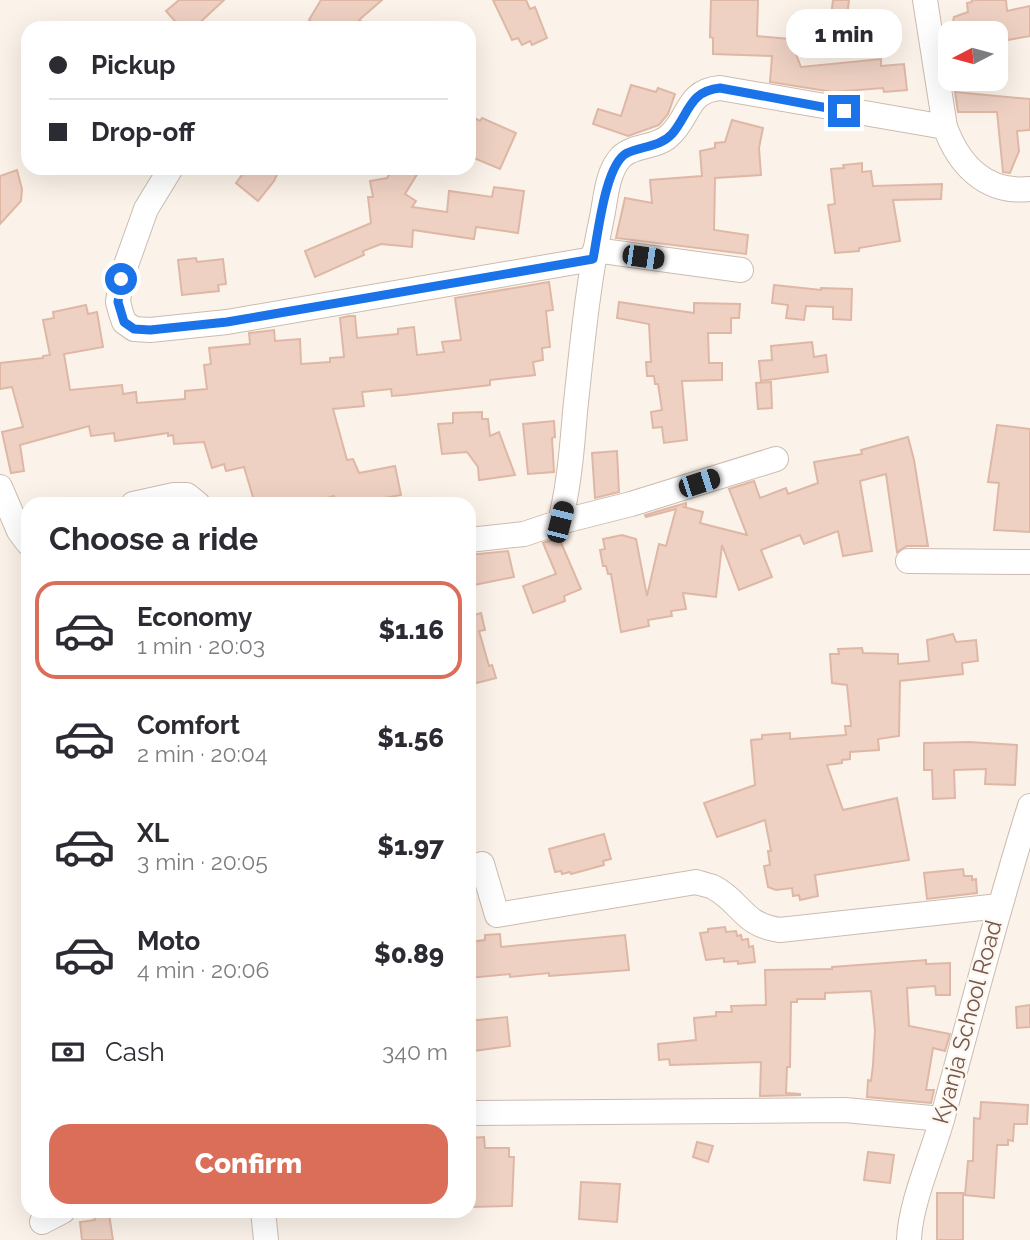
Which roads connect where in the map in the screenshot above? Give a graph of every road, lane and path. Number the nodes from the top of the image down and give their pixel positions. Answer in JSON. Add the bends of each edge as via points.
{"nodes":[{"id":1,"x":925,"y":0,"type":"edge"},
{"id":2,"x":945,"y":127,"type":"junction"},
{"id":3,"x":167,"y":175,"type":"edge"},
{"id":4,"x":1030,"y":189,"type":"edge"},
{"id":5,"x":594,"y":255,"type":"junction"},
{"id":6,"x":741,"y":270,"type":"dead end"},
{"id":7,"x":776,"y":459,"type":"dead end"},
{"id":8,"x":0,"y":487,"type":"edge"},
{"id":9,"x":165,"y":497,"type":"edge"},
{"id":10,"x":191,"y":497,"type":"edge"},
{"id":11,"x":560,"y":522,"type":"junction"},
{"id":12,"x":19,"y":534,"type":"edge"},
{"id":13,"x":476,"y":539,"type":"edge"},
{"id":14,"x":908,"y":561,"type":"dead end"},
{"id":15,"x":1030,"y":562,"type":"edge"},
{"id":16,"x":1030,"y":806,"type":"edge"},
{"id":17,"x":476,"y":866,"type":"edge"},
{"id":18,"x":1018,"y":880,"type":"edge"},
{"id":19,"x":999,"y":906,"type":"junction"},
{"id":20,"x":476,"y":1113,"type":"edge"},
{"id":21,"x":942,"y":1119,"type":"junction"},
{"id":22,"x":264,"y":1218,"type":"edge"},
{"id":23,"x":266,"y":1240,"type":"edge"},
{"id":24,"x":909,"y":1240,"type":"edge"}],
"edges":[{"from":1,"to":2,"type":"street"},
{"from":2,"to":4,"type":"street","via":[[964,165],[988,183]]},
{"from":2,"to":5,"type":"street","via":[[709,89],[700,93],[671,135],[621,157],[611,173]]},
{"from":3,"to":5,"type":"street","via":[[146,209],[121,279],[118,302],[124,322],[134,329],[227,322]]},
{"from":5,"to":6,"type":"street"},
{"from":5,"to":11,"type":"street"},
{"from":7,"to":11,"type":"street","via":[[631,505]]},
{"from":8,"to":12,"type":"street"},
{"from":9,"to":10,"type":"street"},
{"from":11,"to":13,"type":"street","via":[[524,534]]},
{"from":14,"to":15,"type":"street"},
{"from":16,"to":18,"type":"street","name":"Kyanja School Road"},
{"from":17,"to":19,"type":"street","via":[[482,864],[497,915],[696,882],[713,887],[751,921],[780,930]]},
{"from":18,"to":19,"type":"street","name":"Kyanja School Road"},
{"from":19,"to":21,"type":"street","name":"Kyanja School Road"},
{"from":20,"to":21,"type":"street","via":[[845,1110]]},
{"from":21,"to":24,"type":"street","name":"Kyanja School Road"},
{"from":22,"to":23,"type":"street"}]}
